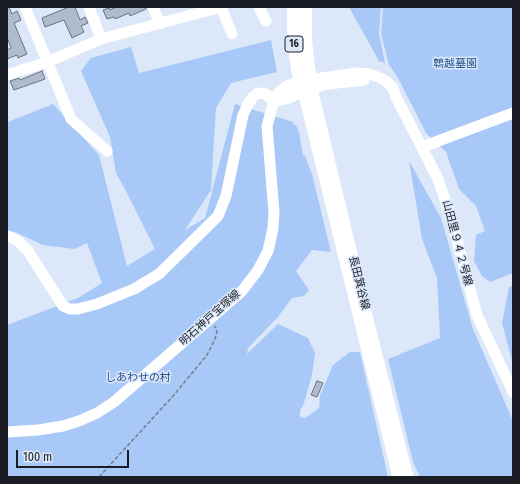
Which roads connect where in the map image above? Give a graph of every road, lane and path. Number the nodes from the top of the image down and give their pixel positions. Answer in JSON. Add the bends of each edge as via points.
{"nodes":[{"id":1,"x":25,"y":7,"type":"edge"},
{"id":2,"x":89,"y":7,"type":"edge"},
{"id":3,"x":153,"y":7,"type":"edge"},
{"id":4,"x":221,"y":7,"type":"edge"},
{"id":5,"x":259,"y":7,"type":"edge"},
{"id":6,"x":294,"y":7,"type":"edge"},
{"id":7,"x":305,"y":7,"type":"edge"},
{"id":8,"x":266,"y":21,"type":"dead end"},
{"id":9,"x":160,"y":24,"type":"junction"},
{"id":10,"x":232,"y":34,"type":"dead end"},
{"id":11,"x":101,"y":39,"type":"junction"},
{"id":12,"x":47,"y":62,"type":"junction"},
{"id":13,"x":7,"y":75,"type":"edge"},
{"id":14,"x":307,"y":85,"type":"junction"},
{"id":15,"x":274,"y":101,"type":"junction"},
{"id":16,"x":513,"y":113,"type":"edge"},
{"id":17,"x":422,"y":147,"type":"junction"},
{"id":18,"x":107,"y":151,"type":"dead end"},
{"id":19,"x":7,"y":237,"type":"edge"},
{"id":20,"x":212,"y":322,"type":"junction"},
{"id":21,"x":513,"y":392,"type":"edge"},
{"id":22,"x":7,"y":432,"type":"edge"},
{"id":23,"x":99,"y":477,"type":"edge"},
{"id":24,"x":398,"y":477,"type":"edge"},
{"id":25,"x":408,"y":477,"type":"edge"}],
"edges":[{"from":1,"to":12,"type":"street"},
{"from":2,"to":11,"type":"street"},
{"from":3,"to":9,"type":"street"},
{"from":4,"to":9,"type":"street"},
{"from":4,"to":10,"type":"street"},
{"from":5,"to":8,"type":"street"},
{"from":6,"to":14,"type":"main road","number":"16","via":[[294,39]]},
{"from":7,"to":14,"type":"main road","number":"16"},
{"from":9,"to":11,"type":"street"},
{"from":11,"to":12,"type":"street"},
{"from":12,"to":13,"type":"street"},
{"from":12,"to":18,"type":"street","via":[[71,118]]},
{"from":14,"to":15,"type":"street","name":"明石神戸宝塚線","via":[[287,86],[278,92]]},
{"from":14,"to":17,"type":"street","name":"山田里９４２号線","via":[[357,72],[370,74],[388,82]]},
{"from":14,"to":24,"type":"street","name":"長田箕谷線"},
{"from":14,"to":25,"type":"street","name":"長田箕谷線"},
{"from":15,"to":19,"type":"street","via":[[266,94],[258,93],[250,100],[242,115],[226,196],[218,216],[159,274],[134,289],[97,304],[70,309],[63,306],[28,251],[18,241]]},
{"from":15,"to":20,"type":"street","name":"明石神戸宝塚線","via":[[267,126],[274,213],[268,251],[242,291]]},
{"from":16,"to":17,"type":"street"},
{"from":17,"to":21,"type":"street","name":"山田里９４２号線","via":[[438,179],[450,214],[477,315]]},
{"from":20,"to":22,"type":"street","name":"明石神戸宝塚線","via":[[114,402],[97,412],[63,426]]},
{"from":20,"to":23,"type":"path","via":[[216,332],[215,339],[207,355]]}]}
